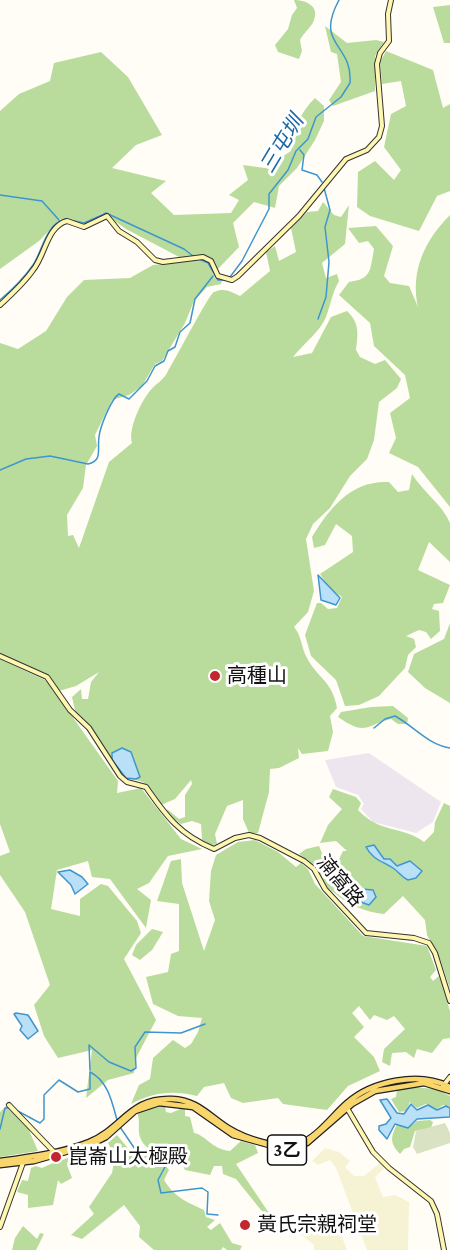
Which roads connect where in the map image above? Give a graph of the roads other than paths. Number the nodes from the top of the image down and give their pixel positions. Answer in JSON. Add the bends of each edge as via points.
{"nodes":[{"id":1,"x":391,"y":0,"type":"edge"},
{"id":2,"x":0,"y":305,"type":"edge"},
{"id":3,"x":0,"y":656,"type":"edge"},
{"id":4,"x":450,"y":1001,"type":"edge"},
{"id":5,"x":450,"y":1077,"type":"edge"},
{"id":6,"x":443,"y":1086,"type":"junction"},
{"id":7,"x":450,"y":1089,"type":"edge"},
{"id":8,"x":346,"y":1106,"type":"junction"},
{"id":9,"x":11,"y":1107,"type":"dead end"},
{"id":10,"x":55,"y":1153,"type":"junction"},
{"id":11,"x":24,"y":1160,"type":"junction"},
{"id":12,"x":0,"y":1163,"type":"edge"},
{"id":13,"x":0,"y":1227,"type":"edge"},
{"id":14,"x":444,"y":1250,"type":"edge"}],
"edges":[{"from":1,"to":2,"type":"street","via":[[389,40],[377,64],[382,126],[379,137],[367,150],[346,159],[299,216],[238,276],[232,280],[218,276],[212,261],[203,257],[155,261],[107,216],[84,226],[67,221],[60,224],[45,244],[33,272]]},
{"from":3,"to":4,"type":"street","name":"湳窩路","via":[[52,682],[123,780],[146,787],[186,836],[214,849],[242,835],[260,838],[309,864],[325,889],[366,933],[429,943]]},
{"from":5,"to":6,"type":"street"},
{"from":6,"to":7,"type":"main road","number":"3乙"},
{"from":6,"to":8,"type":"main road","number":"3乙","via":[[417,1080],[380,1086],[360,1093]]},
{"from":8,"to":10,"type":"main road","number":"3乙","via":[[310,1137],[286,1146],[240,1134],[200,1106],[181,1100],[149,1101],[133,1108],[119,1123],[88,1142]]},
{"from":8,"to":14,"type":"street","via":[[373,1152],[431,1201],[438,1214]]},
{"from":9,"to":10,"type":"street"},
{"from":10,"to":11,"type":"main road","number":"3乙"},
{"from":11,"to":12,"type":"main road","number":"3乙"},
{"from":11,"to":13,"type":"street"}]}
